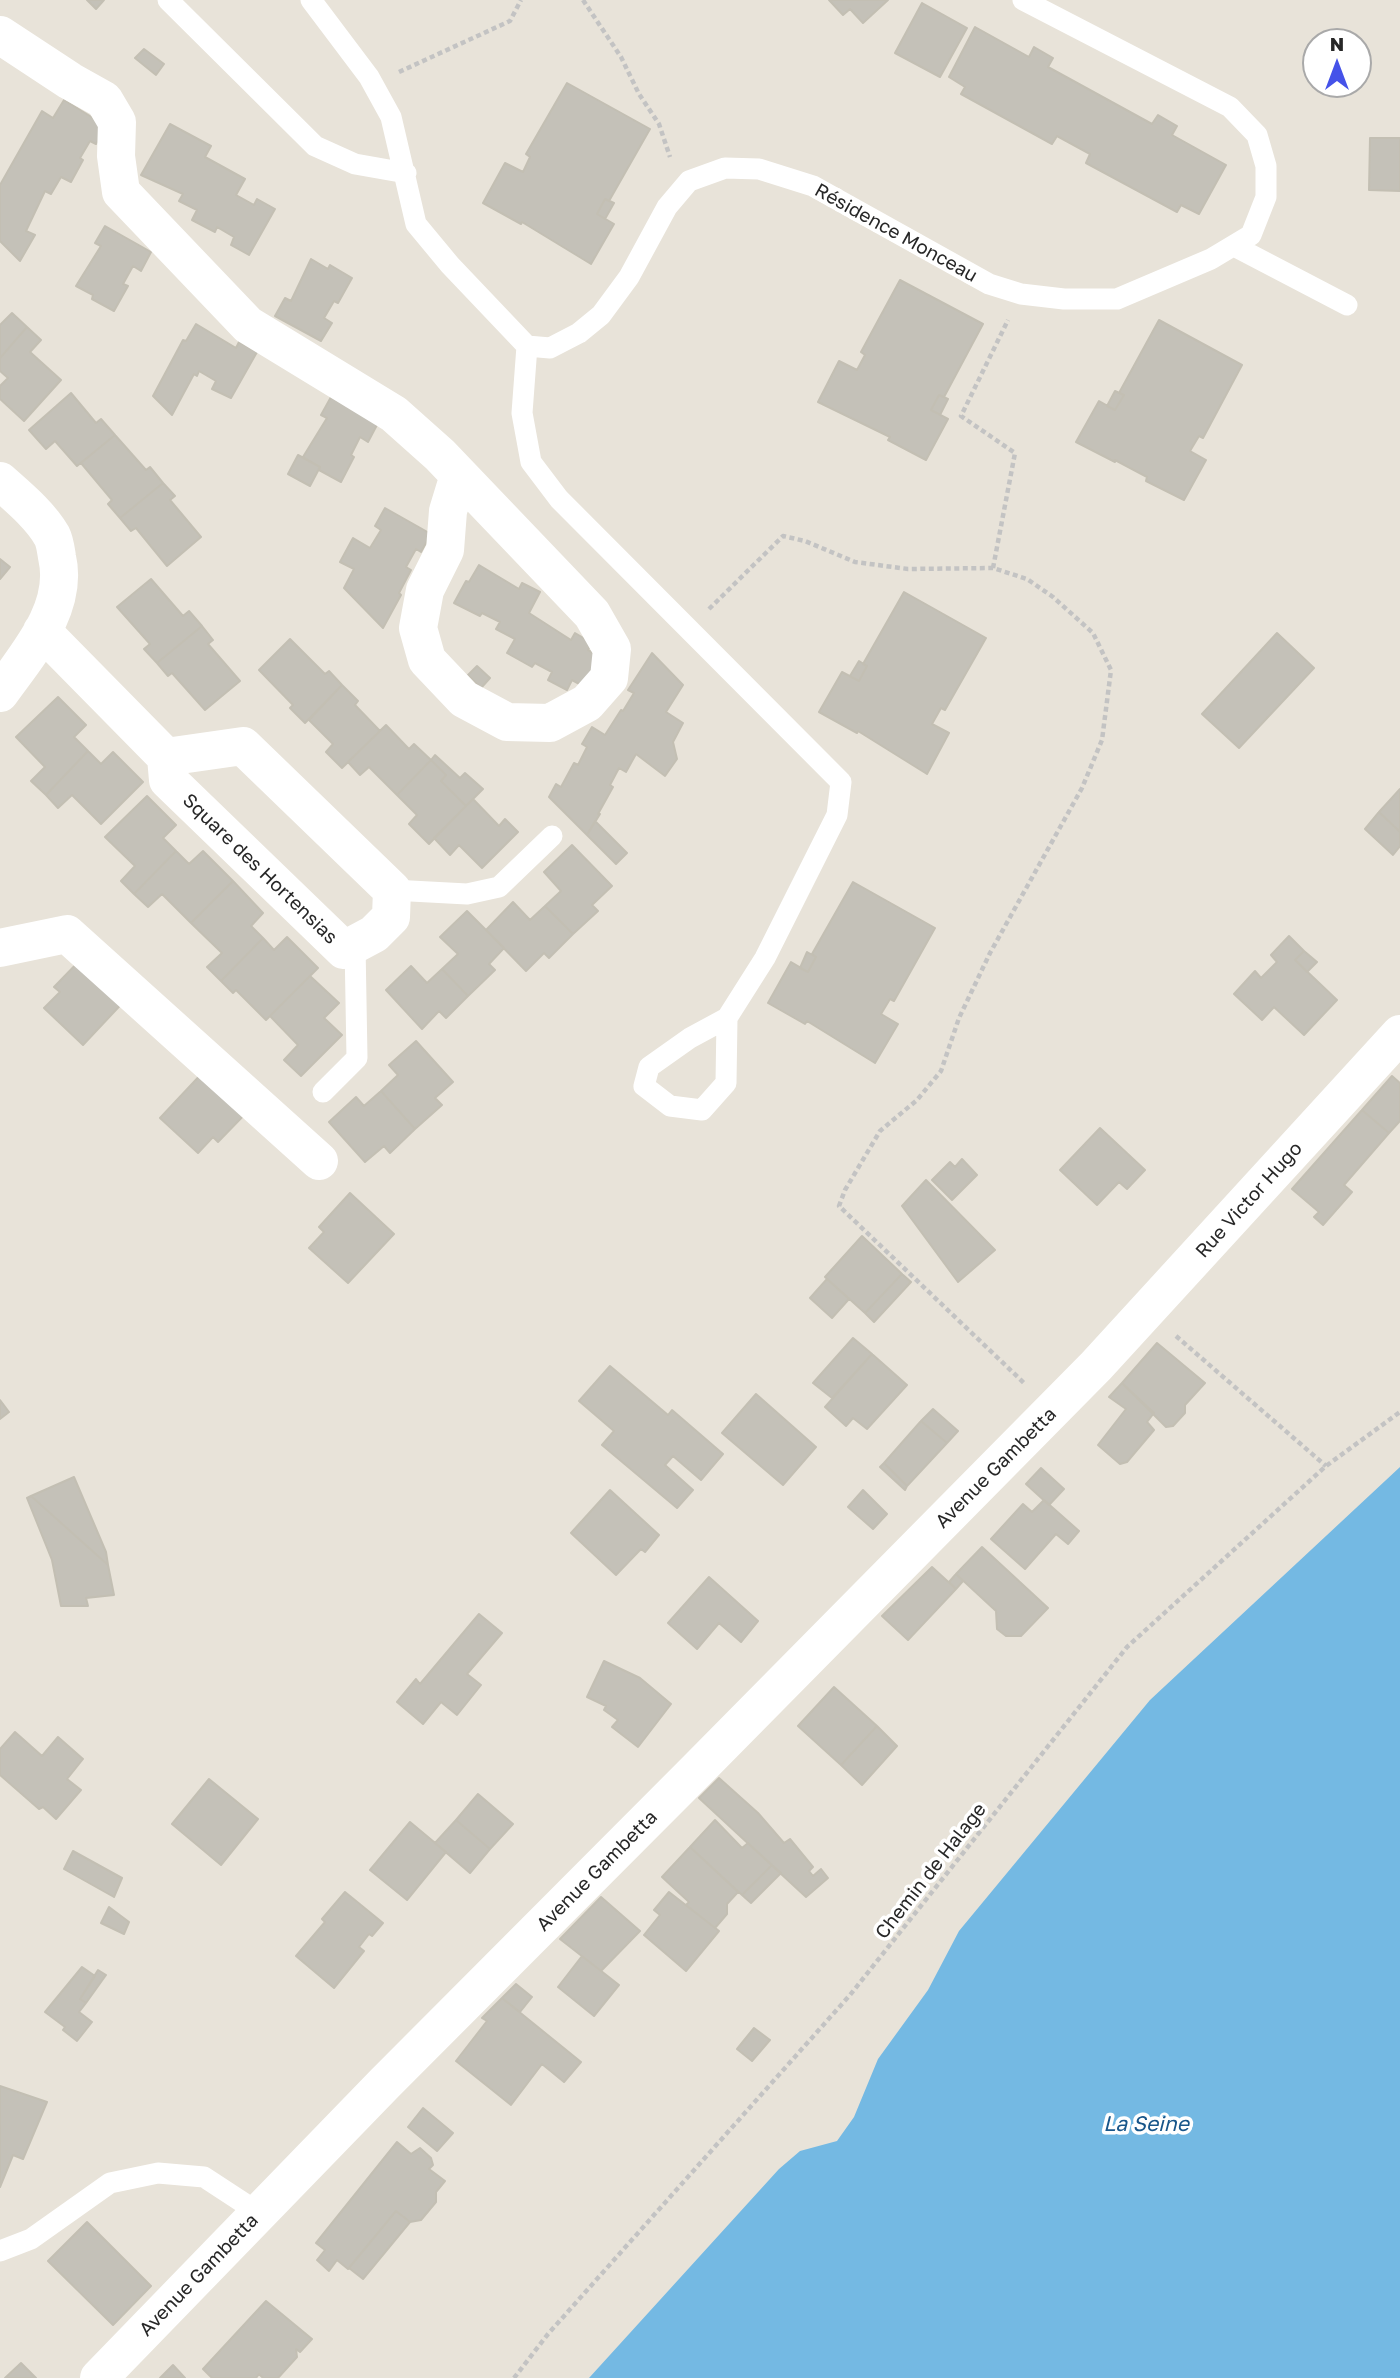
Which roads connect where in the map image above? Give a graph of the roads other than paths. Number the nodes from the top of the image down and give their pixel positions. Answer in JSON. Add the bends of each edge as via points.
{"nodes":[{"id":1,"x":168,"y":0,"type":"edge"},
{"id":2,"x":311,"y":0,"type":"edge"},
{"id":3,"x":1023,"y":0,"type":"edge"},
{"id":4,"x":0,"y":34,"type":"edge"},
{"id":5,"x":406,"y":173,"type":"junction"},
{"id":6,"x":1234,"y":246,"type":"junction"},
{"id":7,"x":1346,"y":305,"type":"dead end"},
{"id":8,"x":527,"y":346,"type":"junction"},
{"id":9,"x":459,"y":475,"type":"junction"},
{"id":10,"x":0,"y":481,"type":"edge"},
{"id":11,"x":42,"y":631,"type":"junction"},
{"id":12,"x":0,"y":693,"type":"edge"},
{"id":13,"x":166,"y":757,"type":"junction"},
{"id":14,"x":552,"y":836,"type":"dead end"},
{"id":15,"x":392,"y":890,"type":"junction"},
{"id":16,"x":355,"y":944,"type":"junction"},
{"id":17,"x":0,"y":948,"type":"edge"},
{"id":18,"x":727,"y":1018,"type":"junction"},
{"id":19,"x":1400,"y":1034,"type":"edge"},
{"id":20,"x":323,"y":1092,"type":"dead end"},
{"id":21,"x":319,"y":1161,"type":"dead end"},
{"id":22,"x":1096,"y":1366,"type":"joint"},
{"id":23,"x":259,"y":2213,"type":"junction"},
{"id":24,"x":0,"y":2251,"type":"edge"},
{"id":25,"x":99,"y":2378,"type":"edge"}],
"edges":[{"from":1,"to":5,"type":"lane","via":[[315,146],[355,164]]},
{"from":2,"to":5,"type":"lane","via":[[373,84],[391,117]]},
{"from":3,"to":6,"type":"lane","name":"Résidence Monceau","via":[[1230,107],[1257,135],[1266,166],[1266,197],[1251,235]]},
{"from":4,"to":9,"type":"street","via":[[104,100],[117,122],[121,192],[248,325],[394,414]]},
{"from":5,"to":8,"type":"lane","via":[[416,224]]},
{"from":6,"to":7,"type":"lane"},
{"from":6,"to":8,"type":"lane","name":"Résidence Monceau","via":[[1117,299],[1021,294],[989,284],[813,186],[759,169],[725,168],[689,181],[667,207],[629,277],[601,315],[550,348]]},
{"from":8,"to":18,"type":"lane","via":[[522,413],[531,462],[559,499],[841,782],[837,816],[765,958]]},
{"from":9,"to":9,"type":"street","via":[[448,511],[445,550],[425,590],[418,628],[427,660],[464,699],[507,722],[550,723],[587,703],[609,678],[612,649],[592,614]]},
{"from":10,"to":11,"type":"street","via":[[53,537],[60,569],[56,603]]},
{"from":11,"to":12,"type":"street"},
{"from":11,"to":13,"type":"street","name":"Square des Hortensias"},
{"from":13,"to":15,"type":"street","via":[[243,746]]},
{"from":13,"to":16,"type":"street","name":"Square des Hortensias","via":[[168,780],[344,950]]},
{"from":14,"to":15,"type":"lane","via":[[499,887],[467,894]]},
{"from":15,"to":16,"type":"street","name":"Square des Hortensias","via":[[391,917]]},
{"from":16,"to":20,"type":"lane","via":[[357,1058]]},
{"from":17,"to":21,"type":"street","via":[[68,934]]},
{"from":18,"to":18,"type":"lane","via":[[649,1067],[643,1086],[670,1106],[702,1110],[726,1083]]},
{"from":19,"to":22,"type":"street","name":"Rue Victor Hugo"},
{"from":22,"to":23,"type":"street","name":"Avenue Gambetta"},
{"from":23,"to":24,"type":"lane","via":[[204,2177],[158,2173],[110,2183],[31,2239]]},
{"from":23,"to":25,"type":"street","name":"Avenue Gambetta"}]}
